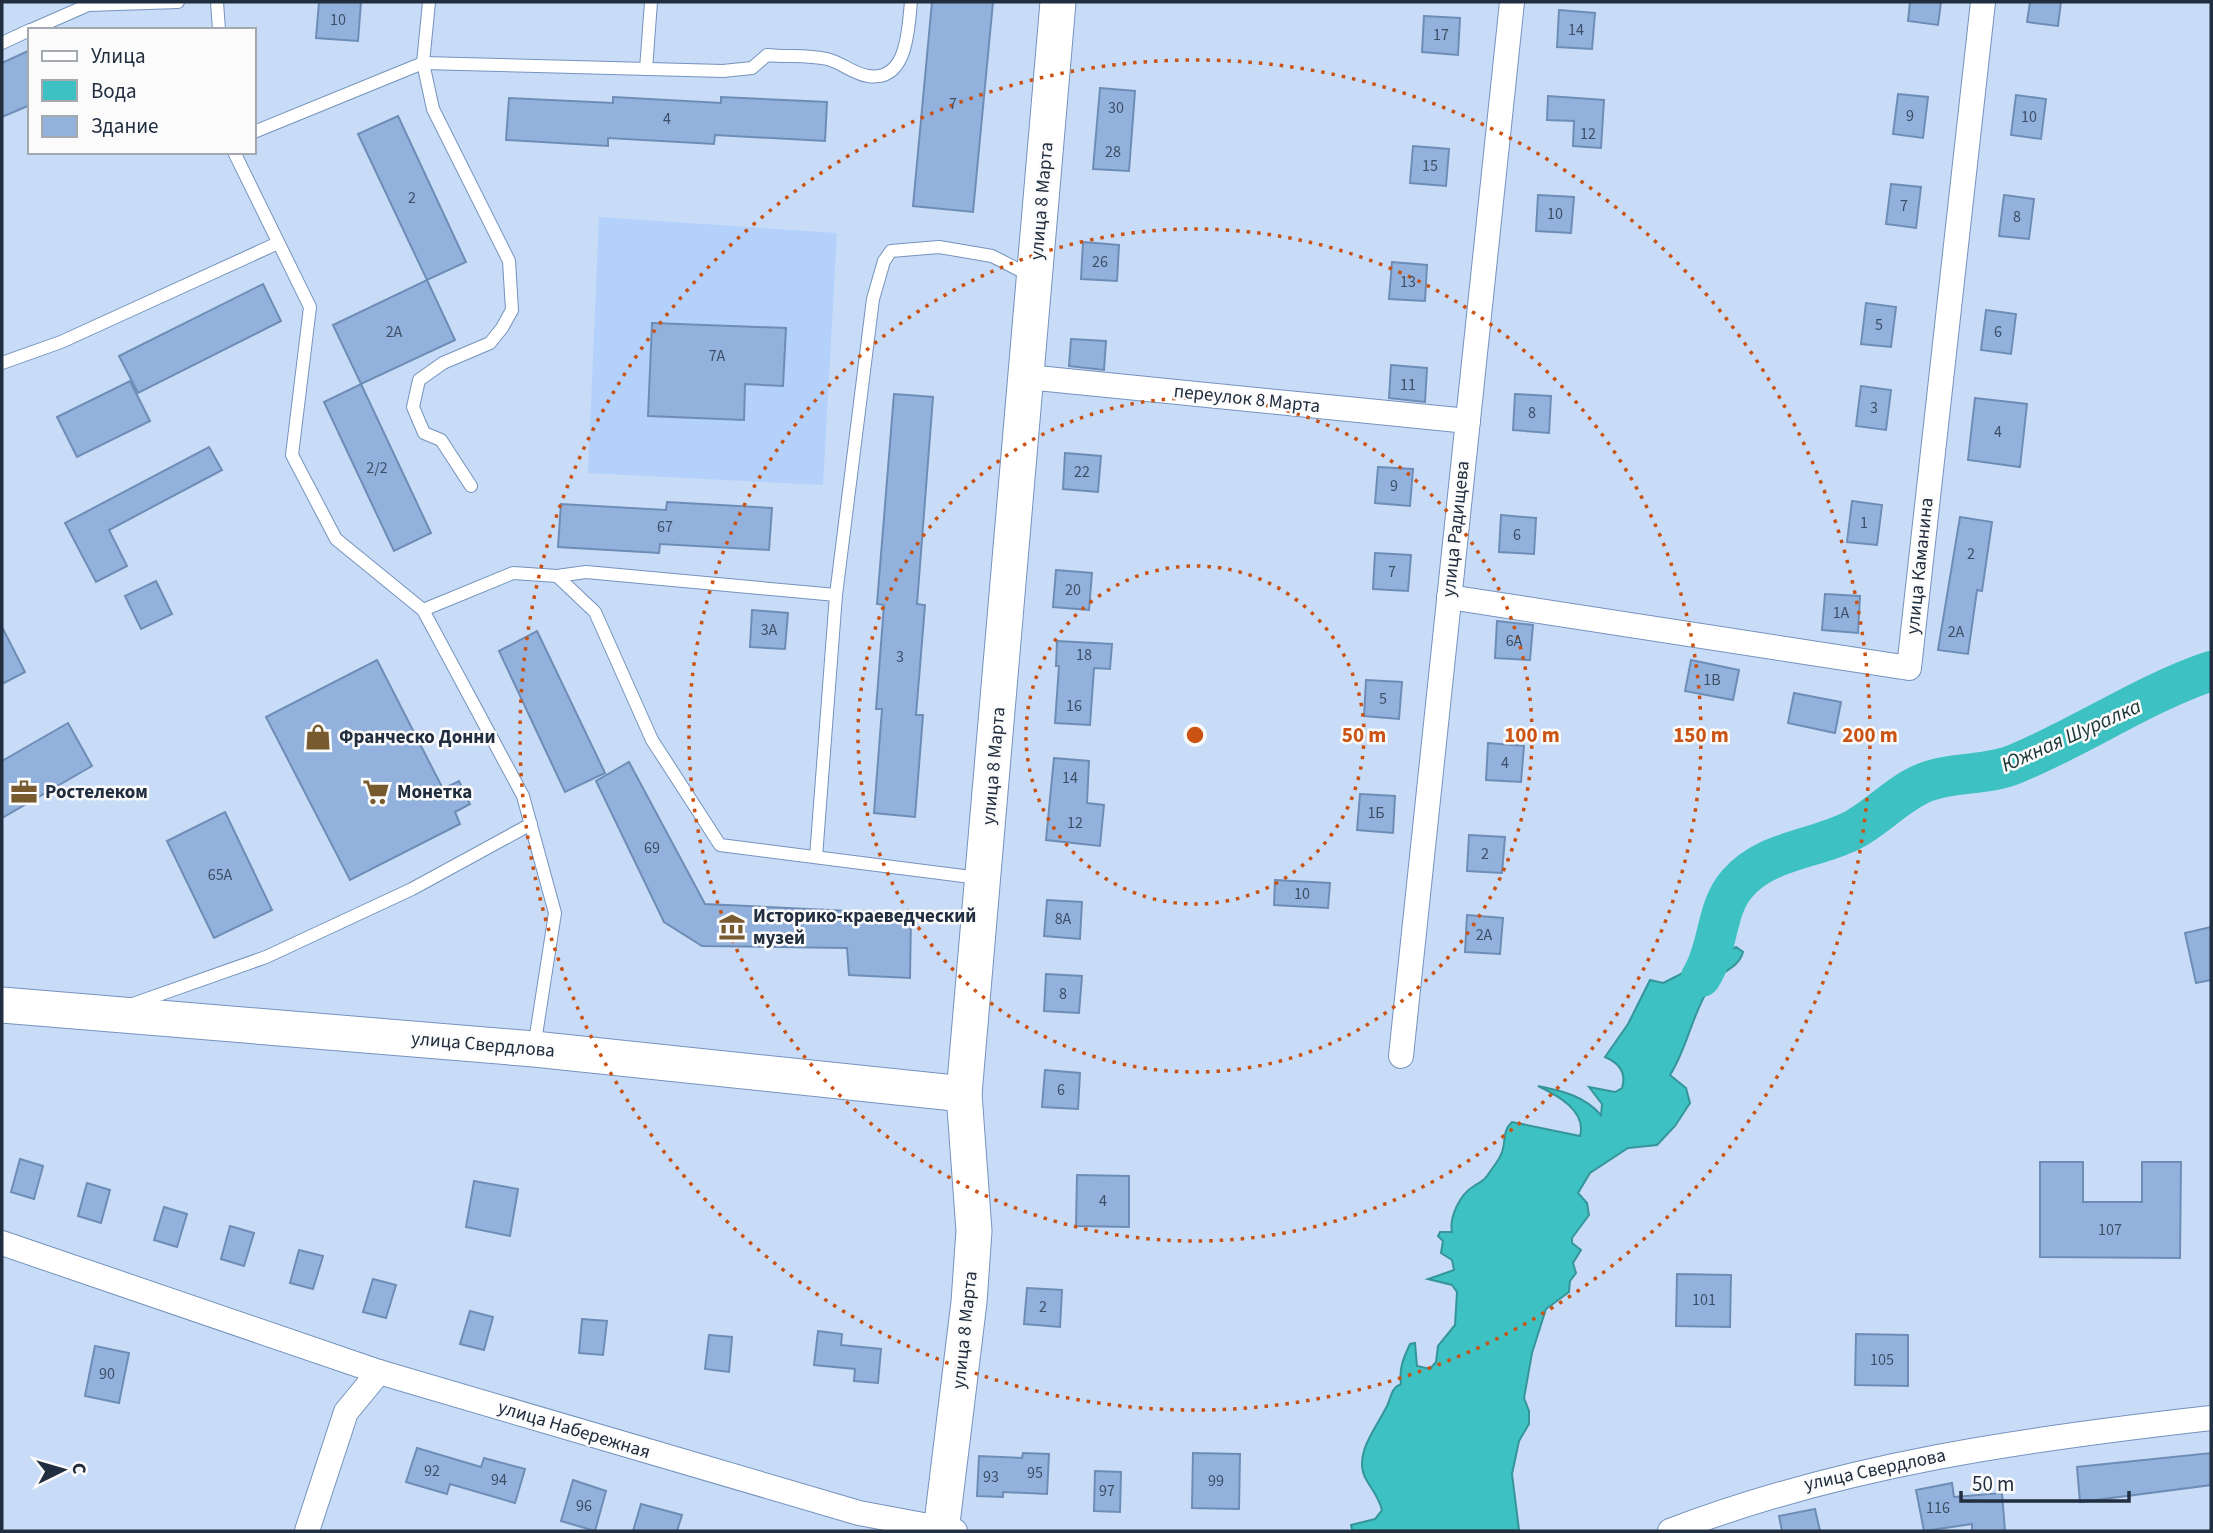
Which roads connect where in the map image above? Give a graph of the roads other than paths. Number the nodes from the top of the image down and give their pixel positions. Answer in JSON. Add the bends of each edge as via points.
{"nodes":[{"id":1,"x":129,"y":2,"type":"edge"},
{"id":2,"x":178,"y":2,"type":"edge"},
{"id":3,"x":216,"y":2,"type":"edge"},
{"id":4,"x":429,"y":2,"type":"edge"},
{"id":5,"x":651,"y":2,"type":"edge"},
{"id":6,"x":911,"y":2,"type":"edge"},
{"id":7,"x":1059,"y":2,"type":"edge"},
{"id":8,"x":1512,"y":2,"type":"edge"},
{"id":9,"x":1983,"y":2,"type":"edge"},
{"id":10,"x":35,"y":28,"type":"edge"},
{"id":11,"x":219,"y":28,"type":"edge"},
{"id":12,"x":28,"y":31,"type":"edge"},
{"id":13,"x":2,"y":43,"type":"edge"},
{"id":14,"x":423,"y":63,"type":"junction"},
{"id":15,"x":646,"y":69,"type":"junction"},
{"id":16,"x":256,"y":131,"type":"edge"},
{"id":17,"x":235,"y":154,"type":"edge"},
{"id":18,"x":278,"y":243,"type":"junction"},
{"id":19,"x":1035,"y":279,"type":"junction"},
{"id":20,"x":2,"y":363,"type":"edge"},
{"id":21,"x":1027,"y":377,"type":"junction"},
{"id":22,"x":1468,"y":421,"type":"junction"},
{"id":23,"x":471,"y":486,"type":"dead end"},
{"id":24,"x":557,"y":576,"type":"junction"},
{"id":25,"x":836,"y":595,"type":"junction"},
{"id":26,"x":1449,"y":597,"type":"junction"},
{"id":27,"x":423,"y":610,"type":"junction"},
{"id":28,"x":531,"y":824,"type":"junction"},
{"id":29,"x":817,"y":857,"type":"junction"},
{"id":30,"x":984,"y":878,"type":"junction"},
{"id":31,"x":2,"y":1006,"type":"edge"},
{"id":32,"x":107,"y":1013,"type":"junction"},
{"id":33,"x":534,"y":1049,"type":"junction"},
{"id":34,"x":1401,"y":1056,"type":"dead end"},
{"id":35,"x":964,"y":1094,"type":"junction"},
{"id":36,"x":2,"y":1243,"type":"edge"},
{"id":37,"x":379,"y":1372,"type":"junction"},
{"id":38,"x":2211,"y":1418,"type":"edge"},
{"id":39,"x":1727,"y":1511,"type":"junction"},
{"id":40,"x":946,"y":1530,"type":"edge"},
{"id":41,"x":307,"y":1531,"type":"edge"},
{"id":42,"x":1670,"y":1531,"type":"edge"},
{"id":43,"x":1706,"y":1531,"type":"edge"}],
"edges":[{"from":1,"to":2,"type":"lane"},
{"from":1,"to":10,"type":"lane","via":[[88,5]]},
{"from":3,"to":11,"type":"lane"},
{"from":4,"to":14,"type":"lane"},
{"from":5,"to":15,"type":"lane"},
{"from":6,"to":15,"type":"lane","via":[[902,58],[890,72],[869,76],[830,59],[767,55],[752,68]]},
{"from":7,"to":19,"type":"street","name":"улица 8 Марта"},
{"from":8,"to":22,"type":"street","name":"улица Радищева"},
{"from":9,"to":26,"type":"street","name":"улица Каманина","via":[[1909,668]]},
{"from":12,"to":13,"type":"lane"},
{"from":14,"to":15,"type":"lane"},
{"from":14,"to":16,"type":"lane"},
{"from":14,"to":23,"type":"lane","via":[[433,109],[503,250],[510,274],[512,310],[502,328],[491,343],[443,363],[419,380],[413,407],[424,433],[441,440]]},
{"from":17,"to":18,"type":"lane"},
{"from":18,"to":20,"type":"lane","via":[[61,342]]},
{"from":18,"to":27,"type":"lane","via":[[310,307],[292,455],[336,540]]},
{"from":19,"to":21,"type":"street","name":"улица 8 Марта"},
{"from":19,"to":25,"type":"lane","via":[[992,256],[939,247],[891,251],[884,261],[873,299]]},
{"from":21,"to":22,"type":"street","name":"переулок 8 Марта"},
{"from":21,"to":30,"type":"street","name":"улица 8 Марта"},
{"from":22,"to":26,"type":"street","name":"улица Радищева"},
{"from":24,"to":25,"type":"lane","via":[[586,572]]},
{"from":24,"to":27,"type":"lane","via":[[513,573]]},
{"from":24,"to":29,"type":"lane","via":[[595,612],[652,740],[720,845]]},
{"from":25,"to":29,"type":"lane"},
{"from":26,"to":34,"type":"street","name":"улица Радищева"},
{"from":27,"to":28,"type":"lane","via":[[523,796]]},
{"from":28,"to":32,"type":"lane","via":[[412,889],[266,957]]},
{"from":28,"to":33,"type":"lane","via":[[555,913]]},
{"from":29,"to":30,"type":"lane"},
{"from":30,"to":35,"type":"street","name":"улица 8 Марта"},
{"from":31,"to":32,"type":"street","name":"улица Свердлова"},
{"from":32,"to":33,"type":"street","name":"улица Свердлова"},
{"from":33,"to":35,"type":"street","name":"улица Свердлова"},
{"from":35,"to":40,"type":"street","name":"улица 8 Марта","via":[[974,1231]]},
{"from":36,"to":37,"type":"street","name":"улица Набережная"},
{"from":37,"to":40,"type":"street","name":"улица Набережная","via":[[859,1513]]},
{"from":37,"to":41,"type":"street","via":[[346,1412]]},
{"from":38,"to":39,"type":"street","name":"улица Свердлова","via":[[1965,1451],[1803,1485]]},
{"from":39,"to":42,"type":"street","name":"улица Свердлова"},
{"from":39,"to":43,"type":"street"}]}
